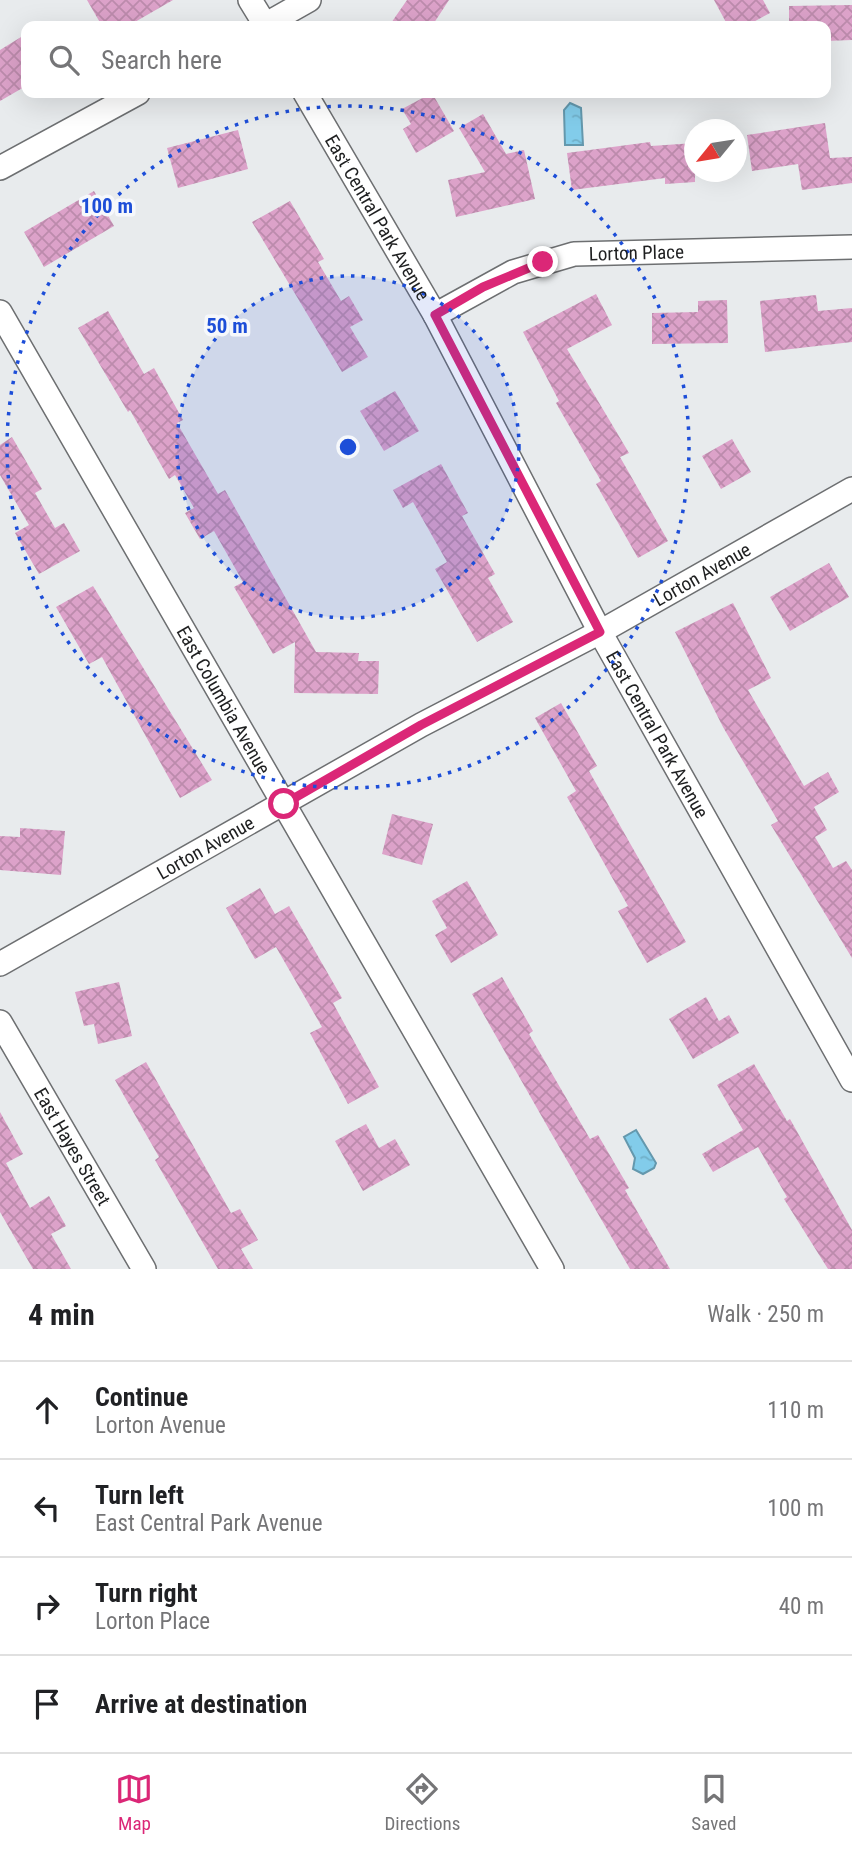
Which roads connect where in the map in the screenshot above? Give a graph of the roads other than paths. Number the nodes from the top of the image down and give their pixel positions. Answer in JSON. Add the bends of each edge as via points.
{"nodes":[{"id":1,"x":250,"y":0,"type":"edge"},
{"id":2,"x":309,"y":0,"type":"edge"},
{"id":3,"x":262,"y":21,"type":"edge"},
{"id":4,"x":273,"y":21,"type":"edge"},
{"id":5,"x":129,"y":98,"type":"edge"},
{"id":6,"x":307,"y":98,"type":"edge"},
{"id":7,"x":0,"y":168,"type":"edge"},
{"id":8,"x":852,"y":247,"type":"edge"},
{"id":9,"x":0,"y":312,"type":"edge"},
{"id":10,"x":435,"y":315,"type":"junction"},
{"id":11,"x":852,"y":489,"type":"edge"},
{"id":12,"x":600,"y":632,"type":"junction"},
{"id":13,"x":284,"y":804,"type":"junction"},
{"id":14,"x":0,"y":964,"type":"edge"},
{"id":15,"x":0,"y":1022,"type":"edge"},
{"id":16,"x":852,"y":1080,"type":"edge"},
{"id":17,"x":144,"y":1269,"type":"edge"},
{"id":18,"x":552,"y":1269,"type":"edge"}],
"edges":[{"from":1,"to":3,"type":"street"},
{"from":2,"to":4,"type":"street"},
{"from":5,"to":7,"type":"street"},
{"from":6,"to":10,"type":"street","name":"East Central Park Avenue"},
{"from":8,"to":10,"type":"street","name":"Lorton Place","via":[[574,254],[513,272]]},
{"from":9,"to":13,"type":"street","name":"East Columbia Avenue"},
{"from":10,"to":12,"type":"street","name":"East Central Park Avenue"},
{"from":11,"to":12,"type":"street","name":"Lorton Avenue"},
{"from":12,"to":13,"type":"street","name":"Lorton Avenue","via":[[421,725]]},
{"from":12,"to":16,"type":"street","name":"East Central Park Avenue"},
{"from":13,"to":14,"type":"street","name":"Lorton Avenue"},
{"from":13,"to":18,"type":"street","name":"East Columbia Avenue"},
{"from":15,"to":17,"type":"street","name":"East Hayes Street"}]}
